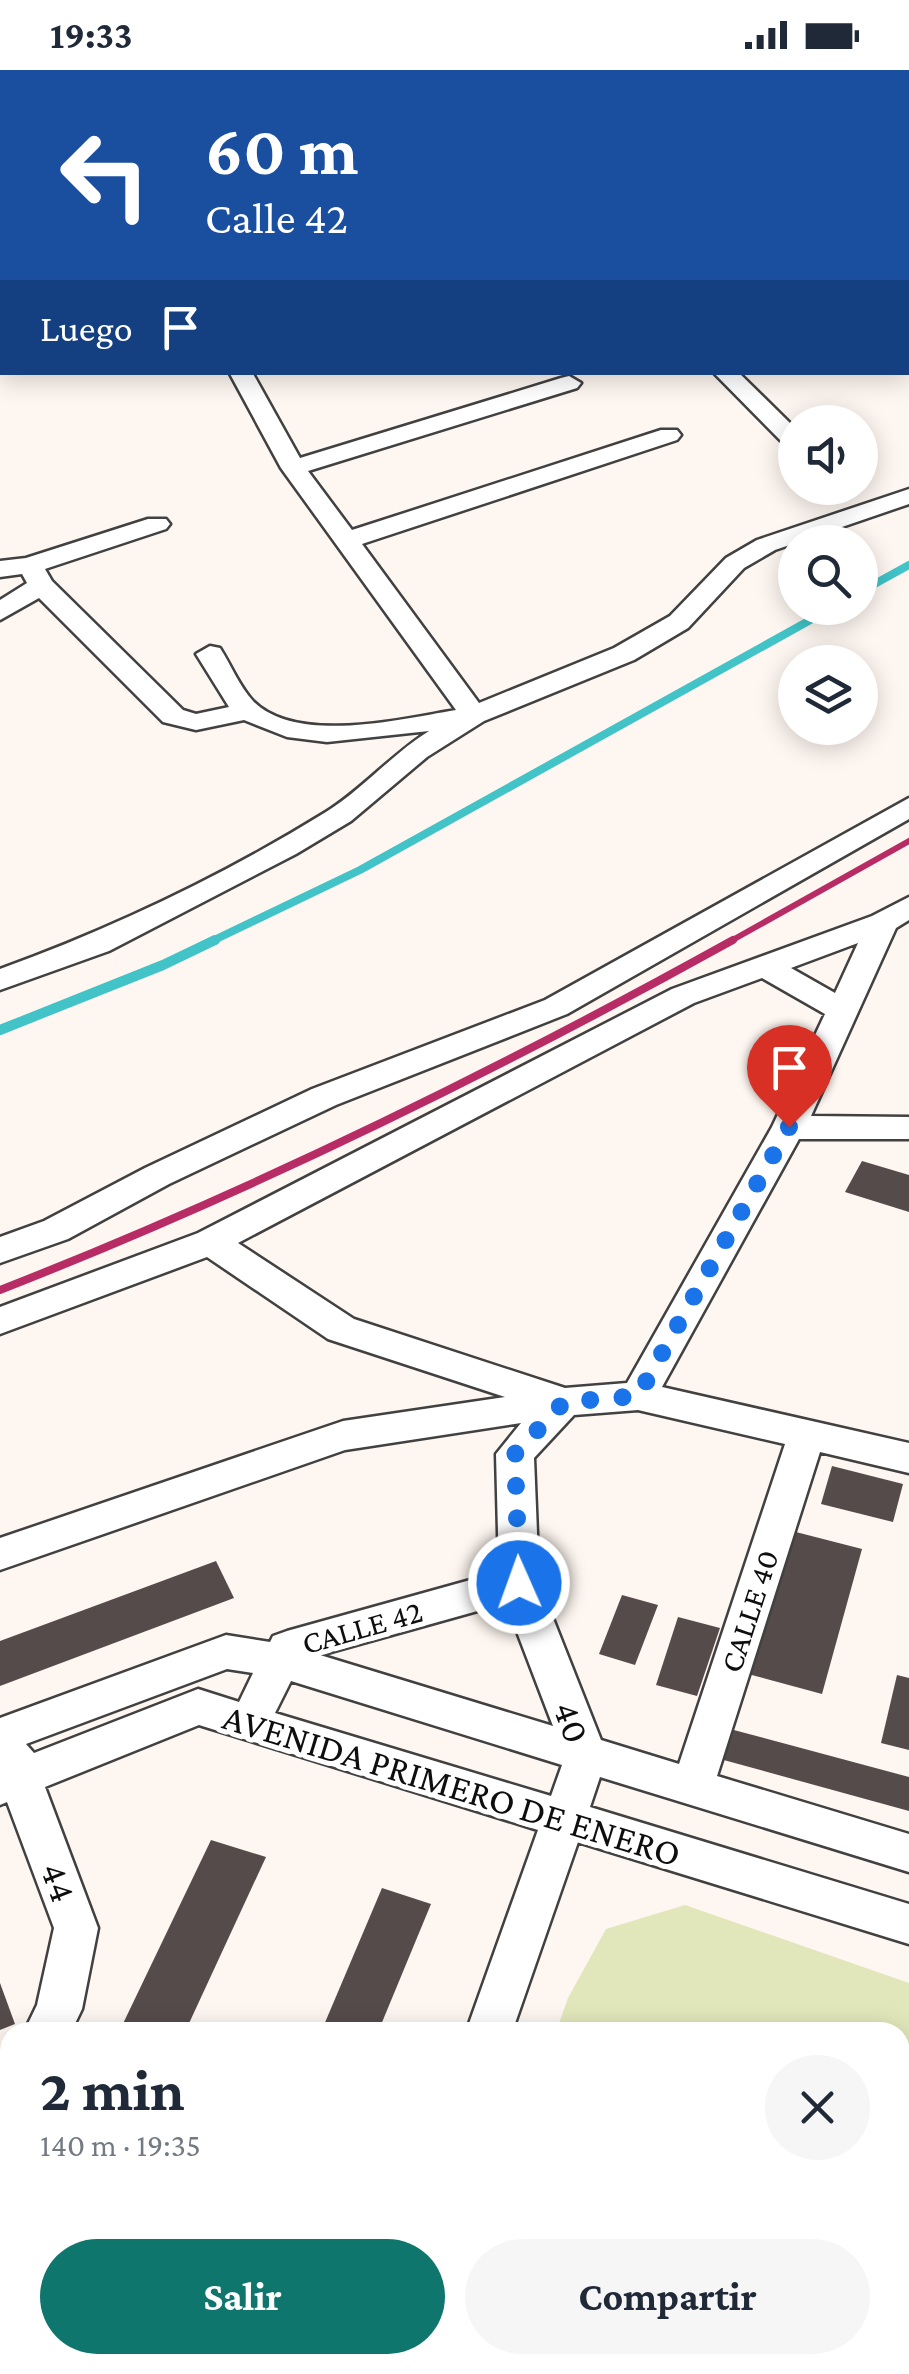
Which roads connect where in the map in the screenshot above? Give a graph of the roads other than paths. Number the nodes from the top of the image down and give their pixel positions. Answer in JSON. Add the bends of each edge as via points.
{"nodes":[{"id":1,"x":242,"y":375,"type":"edge"},
{"id":2,"x":556,"y":375,"type":"edge"},
{"id":3,"x":727,"y":375,"type":"edge"},
{"id":4,"x":778,"y":425,"type":"edge"},
{"id":5,"x":670,"y":435,"type":"dead end"},
{"id":6,"x":293,"y":468,"type":"junction"},
{"id":7,"x":909,"y":496,"type":"edge"},
{"id":8,"x":860,"y":505,"type":"edge"},
{"id":9,"x":864,"y":509,"type":"junction"},
{"id":10,"x":157,"y":524,"type":"dead end"},
{"id":11,"x":348,"y":540,"type":"junction"},
{"id":12,"x":0,"y":569,"type":"edge"},
{"id":13,"x":35,"y":574,"type":"junction"},
{"id":14,"x":0,"y":612,"type":"edge"},
{"id":15,"x":210,"y":654,"type":"dead end"},
{"id":16,"x":247,"y":711,"type":"junction"},
{"id":17,"x":474,"y":716,"type":"junction"},
{"id":18,"x":909,"y":807,"type":"edge"},
{"id":19,"x":896,"y":915,"type":"edge"},
{"id":20,"x":764,"y":966,"type":"junction"},
{"id":21,"x":0,"y":980,"type":"edge"},
{"id":22,"x":842,"y":1011,"type":"junction"},
{"id":23,"x":789,"y":1127,"type":"junction"},
{"id":24,"x":909,"y":1128,"type":"edge"},
{"id":25,"x":210,"y":1242,"type":"junction"},
{"id":26,"x":0,"y":1250,"type":"edge"},
{"id":27,"x":0,"y":1321,"type":"edge"},
{"id":28,"x":638,"y":1396,"type":"junction"},
{"id":29,"x":564,"y":1402,"type":"junction"},
{"id":30,"x":807,"y":1435,"type":"junction"},
{"id":31,"x":909,"y":1458,"type":"edge"},
{"id":32,"x":0,"y":1554,"type":"edge"},
{"id":33,"x":519,"y":1583,"type":"junction"},
{"id":34,"x":279,"y":1660,"type":"junction"},
{"id":35,"x":250,"y":1723,"type":"junction"},
{"id":36,"x":6,"y":1734,"type":"edge"},
{"id":37,"x":586,"y":1756,"type":"junction"},
{"id":38,"x":10,"y":1782,"type":"edge"},
{"id":39,"x":692,"y":1788,"type":"junction"},
{"id":40,"x":566,"y":1820,"type":"junction"},
{"id":41,"x":909,"y":1853,"type":"edge"},
{"id":42,"x":909,"y":1924,"type":"edge"},
{"id":43,"x":52,"y":2022,"type":"edge"},
{"id":44,"x":493,"y":2022,"type":"edge"}],
"edges":[{"from":1,"to":6,"type":"street"},
{"from":2,"to":6,"type":"street","via":[[569,383]]},
{"from":3,"to":4,"type":"street"},
{"from":5,"to":11,"type":"street"},
{"from":6,"to":11,"type":"street"},
{"from":7,"to":9,"type":"street"},
{"from":8,"to":9,"type":"street"},
{"from":9,"to":17,"type":"street","via":[[735,563],[678,622],[624,654]]},
{"from":10,"to":13,"type":"street"},
{"from":11,"to":17,"type":"street"},
{"from":12,"to":13,"type":"street"},
{"from":13,"to":14,"type":"street"},
{"from":13,"to":16,"type":"street","via":[[173,716],[196,722]]},
{"from":15,"to":16,"type":"street"},
{"from":16,"to":17,"type":"street","via":[[279,726],[351,733]]},
{"from":17,"to":21,"type":"street","via":[[417,751],[341,815],[285,848],[98,944]]},
{"from":18,"to":26,"type":"street","via":[[556,1007],[324,1098],[56,1230]]},
{"from":19,"to":20,"type":"street"},
{"from":19,"to":22,"type":"street"},
{"from":20,"to":22,"type":"street"},
{"from":20,"to":25,"type":"street","via":[[682,996]]},
{"from":22,"to":23,"type":"street"},
{"from":23,"to":24,"type":"street"},
{"from":23,"to":28,"type":"street"},
{"from":25,"to":27,"type":"street"},
{"from":25,"to":29,"type":"street","via":[[341,1330]]},
{"from":28,"to":29,"type":"street"},
{"from":28,"to":30,"type":"street"},
{"from":29,"to":32,"type":"street","via":[[343,1436]]},
{"from":29,"to":33,"type":"street","via":[[515,1454]]},
{"from":30,"to":31,"type":"street"},
{"from":30,"to":39,"type":"street","name":"CALLE 40"},
{"from":33,"to":34,"type":"street","name":"CALLE 42","via":[[287,1648]]},
{"from":33,"to":37,"type":"street","name":"40"},
{"from":34,"to":35,"type":"street","name":"CALLE 42"},
{"from":34,"to":36,"type":"street","name":"AVENIDA PRIMERO DE ENERO","via":[[226,1652]]},
{"from":34,"to":37,"type":"street","name":"AVENIDA PRIMERO DE ENERO"},
{"from":35,"to":38,"type":"street","name":"AVENIDA PRIMERO DE ENERO","via":[[198,1707]]},
{"from":35,"to":40,"type":"street","name":"AVENIDA PRIMERO DE ENERO"},
{"from":36,"to":38,"type":"street","name":"44"},
{"from":37,"to":39,"type":"street","name":"AVENIDA PRIMERO DE ENERO"},
{"from":37,"to":40,"type":"street","name":"40"},
{"from":38,"to":43,"type":"street","name":"44","via":[[76,1928]]},
{"from":39,"to":41,"type":"street","name":"AVENIDA PRIMERO DE ENERO"},
{"from":40,"to":42,"type":"street","name":"AVENIDA PRIMERO DE ENERO"},
{"from":40,"to":44,"type":"street","name":"40"}]}
